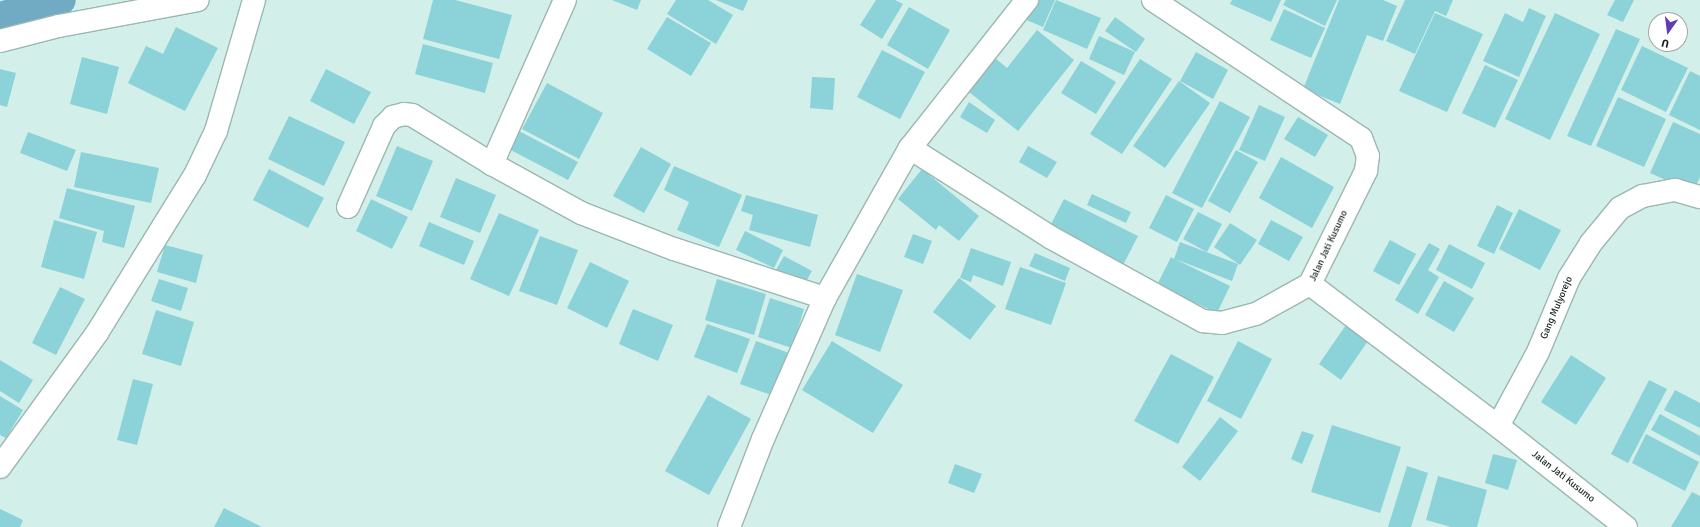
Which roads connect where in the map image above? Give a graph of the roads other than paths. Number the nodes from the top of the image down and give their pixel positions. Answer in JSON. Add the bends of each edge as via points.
{"nodes":[{"id":1,"x":198,"y":0,"type":"edge"},
{"id":2,"x":254,"y":0,"type":"edge"},
{"id":3,"x":565,"y":0,"type":"edge"},
{"id":4,"x":1027,"y":0,"type":"edge"},
{"id":5,"x":1153,"y":0,"type":"edge"},
{"id":6,"x":0,"y":41,"type":"edge"},
{"id":7,"x":910,"y":148,"type":"junction"},
{"id":8,"x":492,"y":164,"type":"junction"},
{"id":9,"x":1700,"y":197,"type":"edge"},
{"id":10,"x":348,"y":207,"type":"dead end"},
{"id":11,"x":1310,"y":284,"type":"junction"},
{"id":12,"x":825,"y":298,"type":"junction"},
{"id":13,"x":1498,"y":426,"type":"junction"},
{"id":14,"x":0,"y":467,"type":"edge"},
{"id":15,"x":729,"y":527,"type":"edge"},
{"id":16,"x":1626,"y":527,"type":"edge"}],
"edges":[{"from":1,"to":6,"type":"street","via":[[59,26]]},
{"from":2,"to":14,"type":"street","via":[[216,131],[195,175],[97,333]]},
{"from":3,"to":8,"type":"street"},
{"from":4,"to":7,"type":"street"},
{"from":5,"to":11,"type":"street","name":"Jalan Jati Kusumo","via":[[1361,138],[1368,156],[1366,171]]},
{"from":7,"to":11,"type":"street","via":[[1050,237],[1202,321],[1222,323],[1256,314]]},
{"from":7,"to":12,"type":"street"},
{"from":8,"to":10,"type":"street","via":[[412,115],[393,117],[384,126]]},
{"from":8,"to":12,"type":"street","via":[[581,213],[674,249]]},
{"from":9,"to":13,"type":"street","name":"Gang Mulyorejo","via":[[1675,190],[1643,196],[1620,208],[1591,243],[1569,278],[1538,352]]},
{"from":11,"to":13,"type":"street","name":"Jalan Jati Kusumo"},
{"from":12,"to":15,"type":"street","via":[[763,439]]},
{"from":13,"to":16,"type":"street","name":"Jalan Jati Kusumo"}]}
